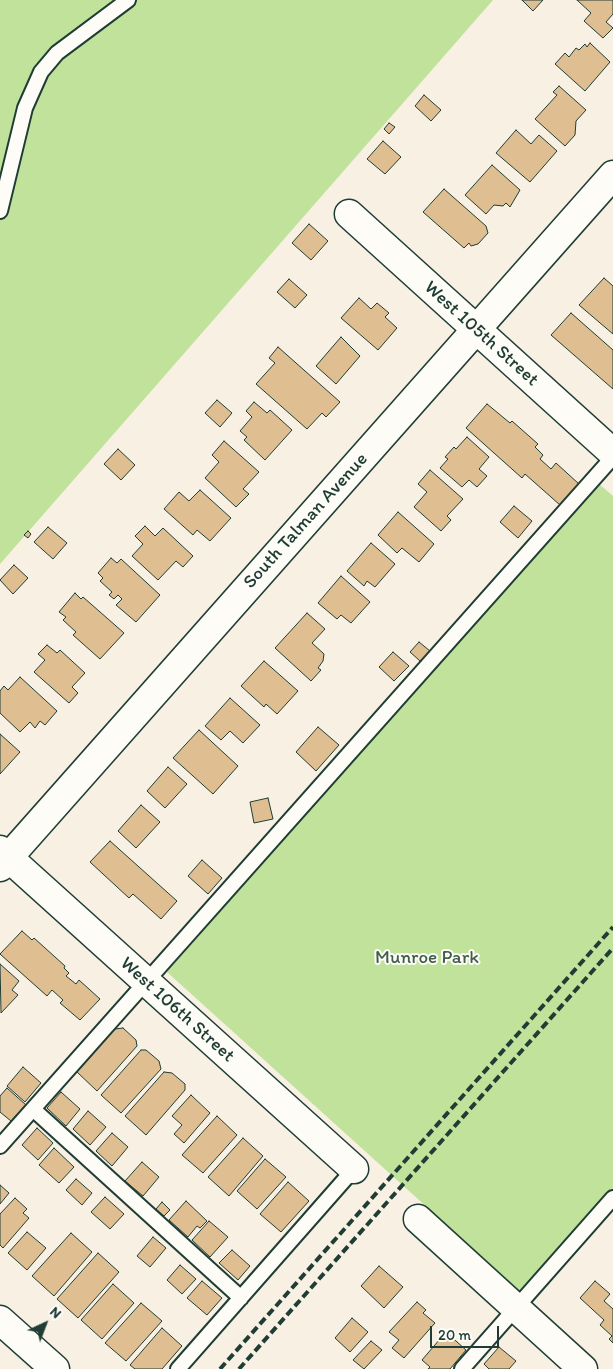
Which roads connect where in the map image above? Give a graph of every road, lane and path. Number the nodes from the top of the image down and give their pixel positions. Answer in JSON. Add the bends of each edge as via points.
{"nodes":[{"id":1,"x":128,"y":0,"type":"edge"},
{"id":2,"x":613,"y":174,"type":"edge"},
{"id":3,"x":0,"y":211,"type":"edge"},
{"id":4,"x":349,"y":214,"type":"dead end"},
{"id":5,"x":476,"y":329,"type":"junction"},
{"id":6,"x":613,"y":455,"type":"edge"},
{"id":7,"x":3,"y":859,"type":"edge"},
{"id":8,"x":146,"y":982,"type":"junction"},
{"id":9,"x":33,"y":1109,"type":"junction"},
{"id":10,"x":0,"y":1146,"type":"edge"},
{"id":11,"x":354,"y":1169,"type":"joint"},
{"id":12,"x":613,"y":1198,"type":"edge"},
{"id":13,"x":418,"y":1220,"type":"dead end"},
{"id":14,"x":240,"y":1298,"type":"junction"},
{"id":15,"x":516,"y":1308,"type":"junction"},
{"id":16,"x":0,"y":1320,"type":"edge"},
{"id":17,"x":55,"y":1369,"type":"edge"},
{"id":18,"x":178,"y":1369,"type":"edge"},
{"id":19,"x":462,"y":1369,"type":"edge"},
{"id":20,"x":583,"y":1369,"type":"edge"}],
"edges":[{"from":1,"to":3,"type":"lane","via":[[57,53],[41,72],[27,102]]},
{"from":2,"to":5,"type":"street","name":"South Talman Avenue"},
{"from":4,"to":5,"type":"street","name":"West 105th Street"},
{"from":5,"to":6,"type":"street","name":"West 105th Street"},
{"from":5,"to":7,"type":"street","name":"South Talman Avenue"},
{"from":6,"to":8,"type":"lane"},
{"from":7,"to":8,"type":"street","name":"West 106th Street"},
{"from":8,"to":9,"type":"lane"},
{"from":8,"to":11,"type":"street","name":"West 106th Street"},
{"from":9,"to":10,"type":"lane"},
{"from":9,"to":14,"type":"lane"},
{"from":11,"to":14,"type":"lane"},
{"from":12,"to":15,"type":"lane"},
{"from":13,"to":15,"type":"street"},
{"from":14,"to":18,"type":"lane"},
{"from":15,"to":19,"type":"lane"},
{"from":15,"to":20,"type":"street"},
{"from":16,"to":17,"type":"street"}]}
